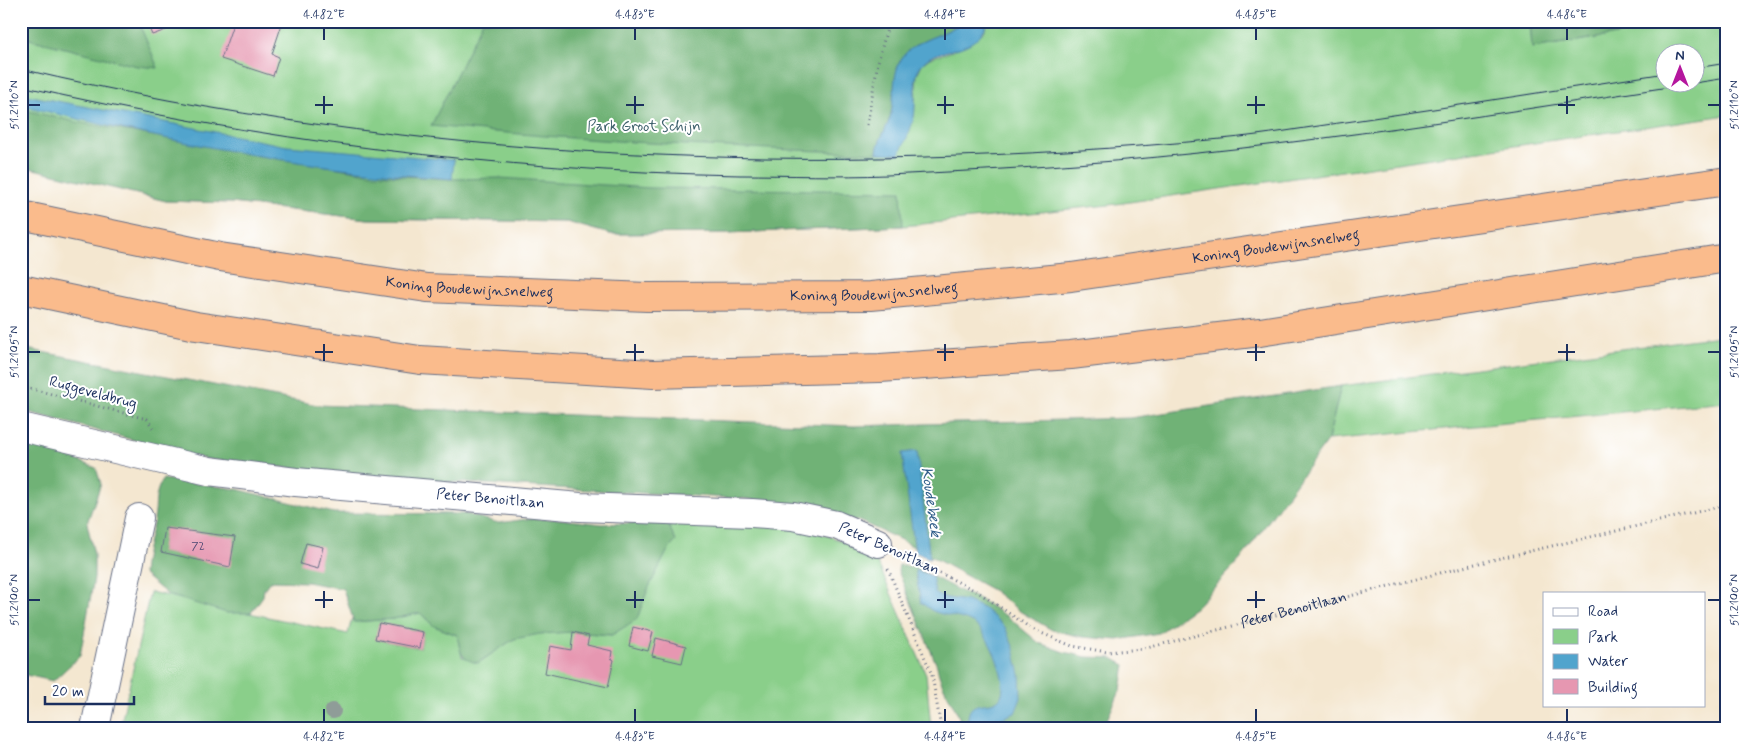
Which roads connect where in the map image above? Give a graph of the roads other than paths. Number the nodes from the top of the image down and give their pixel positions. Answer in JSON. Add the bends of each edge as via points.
{"nodes":[{"id":1,"x":1727,"y":180,"type":"edge"},
{"id":2,"x":21,"y":215,"type":"edge"},
{"id":3,"x":1727,"y":258,"type":"edge"},
{"id":4,"x":21,"y":289,"type":"edge"},
{"id":5,"x":21,"y":427,"type":"edge"},
{"id":6,"x":139,"y":518,"type":"dead end"},
{"id":7,"x":878,"y":543,"type":"road end"},
{"id":8,"x":95,"y":728,"type":"edge"}],
"edges":[{"from":1,"to":2,"type":"highway","name":"Koning Boudewijnsnelweg","via":[[1071,277],[871,296],[647,297],[427,288],[220,257]]},
{"from":3,"to":4,"type":"highway","via":[[1260,332],[1071,355],[880,368],[652,374],[420,360],[196,326]]},
{"from":5,"to":7,"type":"street","name":"Peter Benoitlaan","via":[[209,472],[580,507],[793,516],[836,525]]},
{"from":6,"to":8,"type":"street"}]}
